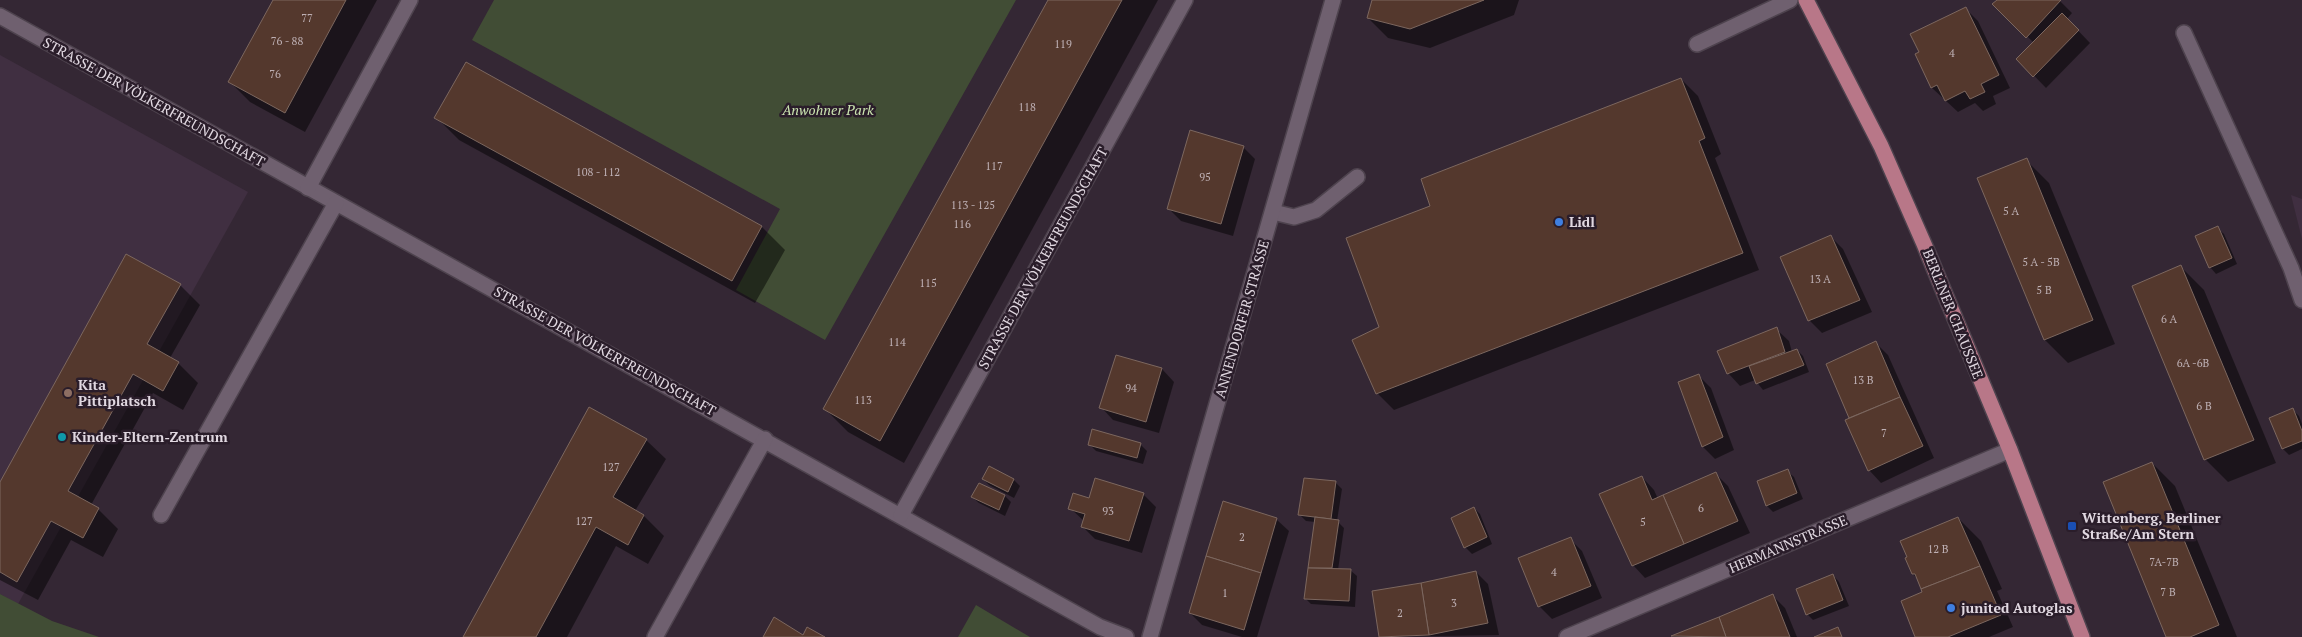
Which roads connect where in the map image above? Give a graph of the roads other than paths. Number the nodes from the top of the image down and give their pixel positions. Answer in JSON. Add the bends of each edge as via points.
{"nodes":[{"id":1,"x":410,"y":0,"type":"edge"},
{"id":2,"x":1186,"y":0,"type":"edge"},
{"id":3,"x":1333,"y":0,"type":"edge"},
{"id":4,"x":1790,"y":0,"type":"edge"},
{"id":5,"x":1806,"y":0,"type":"edge"},
{"id":6,"x":0,"y":16,"type":"edge"},
{"id":7,"x":2184,"y":33,"type":"dead end"},
{"id":8,"x":1697,"y":44,"type":"dead end"},
{"id":9,"x":1357,"y":177,"type":"dead end"},
{"id":10,"x":308,"y":188,"type":"junction"},
{"id":11,"x":336,"y":203,"type":"junction"},
{"id":12,"x":1273,"y":212,"type":"junction"},
{"id":13,"x":2296,"y":270,"type":"edge"},
{"id":14,"x":2302,"y":300,"type":"edge"},
{"id":15,"x":765,"y":439,"type":"junction"},
{"id":16,"x":2010,"y":450,"type":"junction"},
{"id":17,"x":161,"y":515,"type":"dead end"},
{"id":18,"x":901,"y":516,"type":"junction"},
{"id":19,"x":655,"y":637,"type":"edge"},
{"id":20,"x":1126,"y":637,"type":"edge"},
{"id":21,"x":1150,"y":637,"type":"edge"},
{"id":22,"x":1567,"y":637,"type":"edge"},
{"id":23,"x":2082,"y":637,"type":"edge"}],
"edges":[{"from":1,"to":10,"type":"street"},
{"from":2,"to":18,"type":"street","name":"STRASSE DER VÖLKERFREUNDSCHAFT"},
{"from":3,"to":12,"type":"street","name":"ANNENDORFER STRASSE"},
{"from":4,"to":8,"type":"street"},
{"from":5,"to":16,"type":"main road","name":"BERLINER CHAUSSEE","via":[[1892,169]]},
{"from":6,"to":10,"type":"street","name":"STRASSE DER VÖLKERFREUNDSCHAFT"},
{"from":7,"to":13,"type":"street"},
{"from":9,"to":12,"type":"street","via":[[1316,210],[1294,217]]},
{"from":10,"to":11,"type":"street","name":"STRASSE DER VÖLKERFREUNDSCHAFT"},
{"from":11,"to":15,"type":"street","name":"STRASSE DER VÖLKERFREUNDSCHAFT"},
{"from":11,"to":17,"type":"street"},
{"from":12,"to":21,"type":"street","name":"ANNENDORFER STRASSE"},
{"from":13,"to":14,"type":"street"},
{"from":15,"to":18,"type":"street","name":"STRASSE DER VÖLKERFREUNDSCHAFT"},
{"from":15,"to":19,"type":"street"},
{"from":16,"to":22,"type":"street","name":"HERMANNSTRASSE"},
{"from":16,"to":23,"type":"main road","name":"BERLINER CHAUSSEE"},
{"from":18,"to":20,"type":"street","name":"STRASSE DER VÖLKERFREUNDSCHAFT","via":[[1100,627]]}]}
